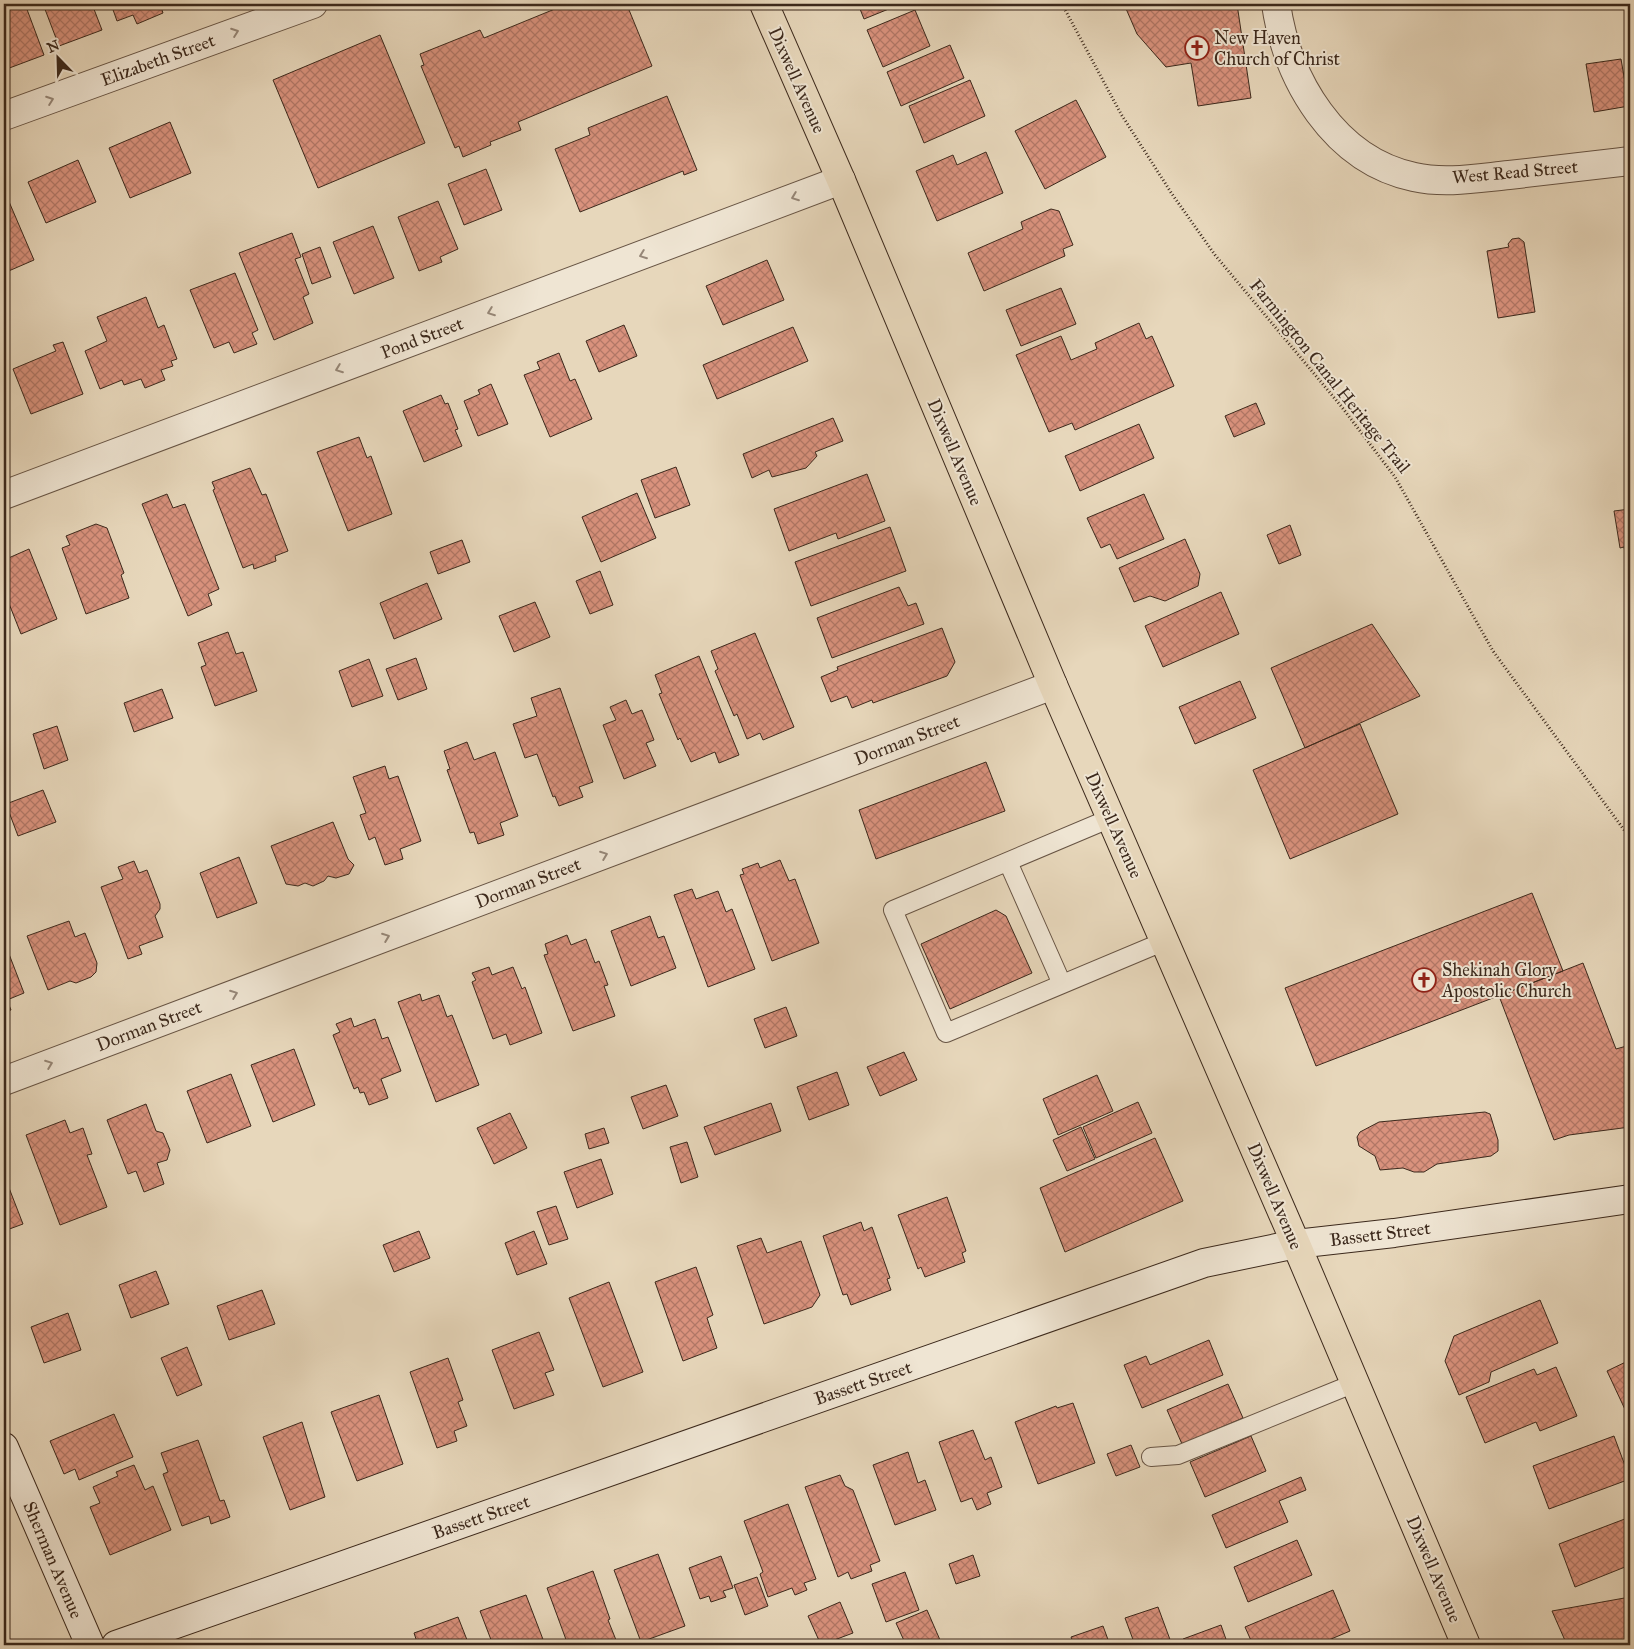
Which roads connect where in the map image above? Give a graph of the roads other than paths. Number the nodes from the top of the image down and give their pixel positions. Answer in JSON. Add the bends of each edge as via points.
{"nodes":[{"id":1,"x":313,"y":4,"type":"edge"},
{"id":2,"x":764,"y":4,"type":"edge"},
{"id":3,"x":1276,"y":4,"type":"edge"},
{"id":4,"x":4,"y":116,"type":"edge"},
{"id":5,"x":1630,"y":161,"type":"edge"},
{"id":6,"x":841,"y":180,"type":"junction"},
{"id":7,"x":4,"y":495,"type":"edge"},
{"id":8,"x":1053,"y":684,"type":"junction"},
{"id":9,"x":1111,"y":818,"type":"junction"},
{"id":10,"x":1008,"y":862,"type":"junction"},
{"id":11,"x":1165,"y":941,"type":"junction"},
{"id":12,"x":1062,"y":984,"type":"junction"},
{"id":13,"x":4,"y":1081,"type":"edge"},
{"id":14,"x":1630,"y":1199,"type":"edge"},
{"id":15,"x":1296,"y":1244,"type":"junction"},
{"id":16,"x":1355,"y":1383,"type":"junction"},
{"id":17,"x":4,"y":1447,"type":"edge"},
{"id":18,"x":1151,"y":1456,"type":"dead end"},
{"id":19,"x":1461,"y":1644,"type":"edge"},
{"id":20,"x":90,"y":1645,"type":"edge"},
{"id":21,"x":116,"y":1645,"type":"edge"}],
"edges":[{"from":4,"to":1,"type":"street","name":"Elizabeth Street","one_way":true},
{"from":2,"to":6,"type":"main road","name":"Dixwell Avenue"},
{"from":3,"to":5,"type":"street","name":"West Read Street","via":[[1293,68],[1315,110],[1348,145],[1377,164],[1415,177],[1451,180]]},
{"from":6,"to":7,"type":"street","name":"Pond Street","one_way":true},
{"from":6,"to":8,"type":"main road","name":"Dixwell Avenue"},
{"from":8,"to":9,"type":"main road","name":"Dixwell Avenue"},
{"from":13,"to":8,"type":"street","name":"Dorman Street","one_way":true},
{"from":9,"to":10,"type":"lane"},
{"from":9,"to":11,"type":"main road","name":"Dixwell Avenue"},
{"from":10,"to":12,"type":"lane"},
{"from":10,"to":12,"type":"lane","via":[[893,910],[946,1033]]},
{"from":11,"to":12,"type":"lane"},
{"from":11,"to":15,"type":"main road","name":"Dixwell Avenue"},
{"from":14,"to":15,"type":"street","name":"Bassett Street"},
{"from":15,"to":16,"type":"main road","name":"Dixwell Avenue"},
{"from":15,"to":21,"type":"street","name":"Bassett Street","via":[[1204,1263]]},
{"from":16,"to":18,"type":"lane","via":[[1178,1455]]},
{"from":16,"to":19,"type":"main road","name":"Dixwell Avenue"},
{"from":17,"to":20,"type":"street","name":"Sherman Avenue"}]}
